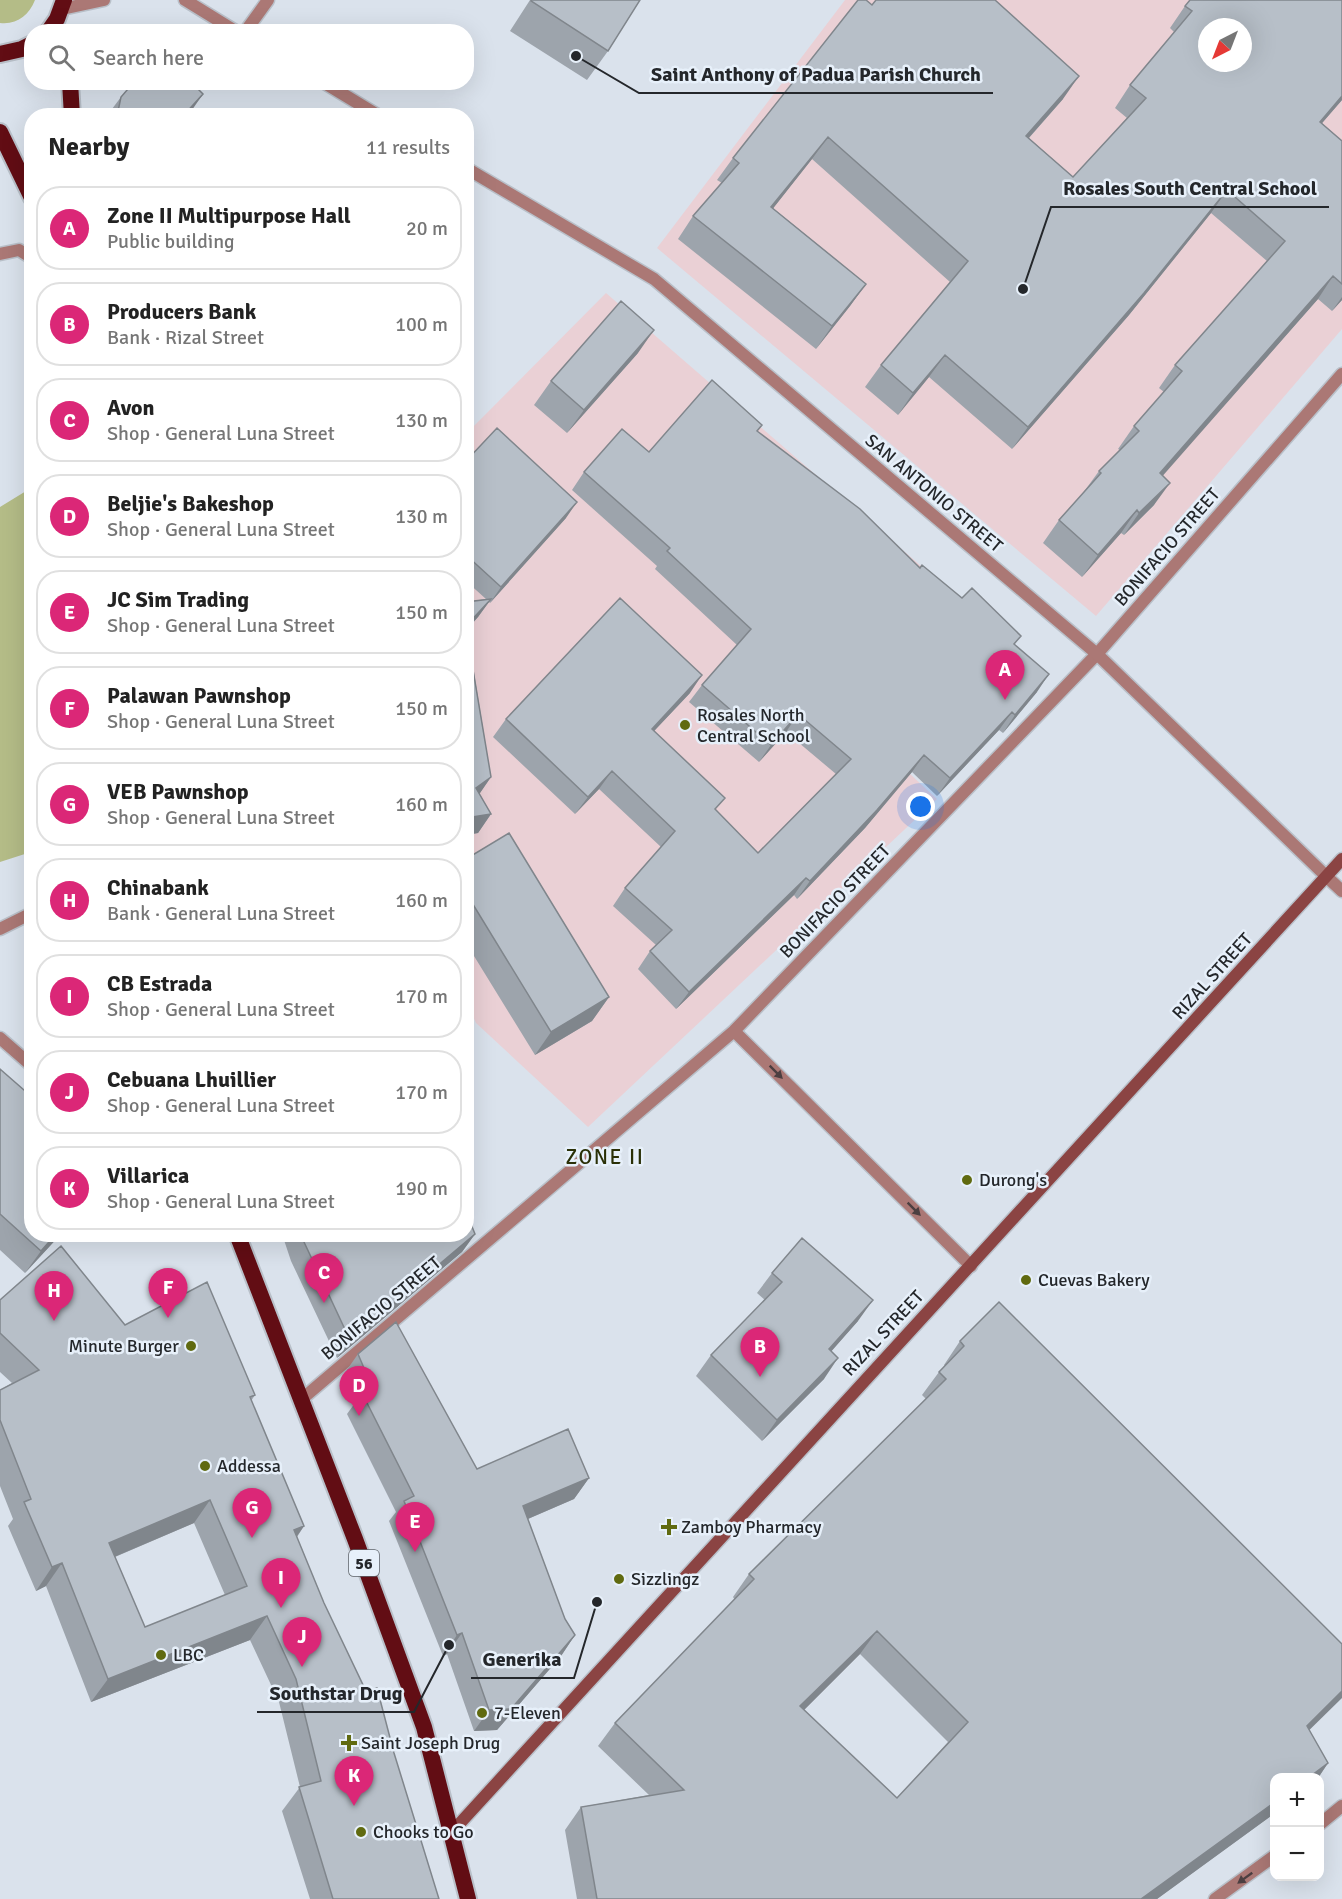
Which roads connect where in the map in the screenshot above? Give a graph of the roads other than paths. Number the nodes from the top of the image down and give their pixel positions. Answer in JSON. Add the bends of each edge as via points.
{"nodes":[{"id":1,"x":104,"y":0,"type":"edge"},
{"id":2,"x":184,"y":0,"type":"edge"},
{"id":3,"x":268,"y":0,"type":"edge"},
{"id":4,"x":58,"y":18,"type":"edge"},
{"id":5,"x":224,"y":24,"type":"edge"},
{"id":6,"x":251,"y":24,"type":"edge"},
{"id":7,"x":24,"y":48,"type":"edge"},
{"id":8,"x":0,"y":54,"type":"edge"},
{"id":9,"x":70,"y":90,"type":"edge"},
{"id":10,"x":336,"y":90,"type":"edge"},
{"id":11,"x":72,"y":108,"type":"edge"},
{"id":12,"x":366,"y":108,"type":"edge"},
{"id":13,"x":0,"y":132,"type":"edge"},
{"id":14,"x":474,"y":173,"type":"edge"},
{"id":15,"x":24,"y":182,"type":"edge"},
{"id":16,"x":24,"y":253,"type":"edge"},
{"id":17,"x":0,"y":254,"type":"edge"},
{"id":18,"x":1342,"y":374,"type":"edge"},
{"id":19,"x":1097,"y":654,"type":"junction"},
{"id":20,"x":1342,"y":859,"type":"edge"},
{"id":21,"x":1327,"y":877,"type":"junction"},
{"id":22,"x":1342,"y":891,"type":"edge"},
{"id":23,"x":24,"y":917,"type":"edge"},
{"id":24,"x":0,"y":929,"type":"edge"},
{"id":25,"x":734,"y":1031,"type":"junction"},
{"id":26,"x":0,"y":1038,"type":"edge"},
{"id":27,"x":24,"y":1059,"type":"edge"},
{"id":28,"x":240,"y":1242,"type":"edge"},
{"id":29,"x":972,"y":1266,"type":"junction"},
{"id":30,"x":302,"y":1400,"type":"junction"},
{"id":31,"x":1342,"y":1806,"type":"edge"},
{"id":32,"x":1324,"y":1821,"type":"edge"},
{"id":33,"x":451,"y":1833,"type":"junction"},
{"id":34,"x":1270,"y":1860,"type":"edge"},
{"id":35,"x":468,"y":1899,"type":"edge"},
{"id":36,"x":1215,"y":1899,"type":"edge"}],
"edges":[{"from":1,"to":4,"type":"street"},
{"from":2,"to":5,"type":"street"},
{"from":3,"to":6,"type":"street"},
{"from":7,"to":8,"type":"highway"},
{"from":9,"to":11,"type":"highway"},
{"from":10,"to":12,"type":"street"},
{"from":13,"to":15,"type":"highway"},
{"from":14,"to":19,"type":"street","name":"SAN ANTONIO STREET","via":[[654,279]]},
{"from":16,"to":17,"type":"street","via":[[19,250]]},
{"from":18,"to":19,"type":"street","name":"BONIFACIO STREET"},
{"from":19,"to":21,"type":"street","name":"SAN ANTONIO STREET"},
{"from":19,"to":25,"type":"street","name":"BONIFACIO STREET"},
{"from":20,"to":21,"type":"main road","name":"RIZAL STREET"},
{"from":21,"to":22,"type":"street","name":"SAN ANTONIO STREET"},
{"from":21,"to":29,"type":"main road","name":"RIZAL STREET"},
{"from":23,"to":24,"type":"street"},
{"from":25,"to":29,"type":"street","one_way":true},
{"from":25,"to":30,"type":"street","name":"BONIFACIO STREET"},
{"from":26,"to":27,"type":"street"},
{"from":28,"to":30,"type":"highway","number":"56"},
{"from":29,"to":33,"type":"main road","name":"RIZAL STREET","via":[[895,1345]]},
{"from":30,"to":33,"type":"highway","number":"56","via":[[424,1727]]},
{"from":31,"to":32,"type":"street"},
{"from":33,"to":35,"type":"highway","number":"56"},
{"from":34,"to":36,"type":"street","one_way":true}]}
